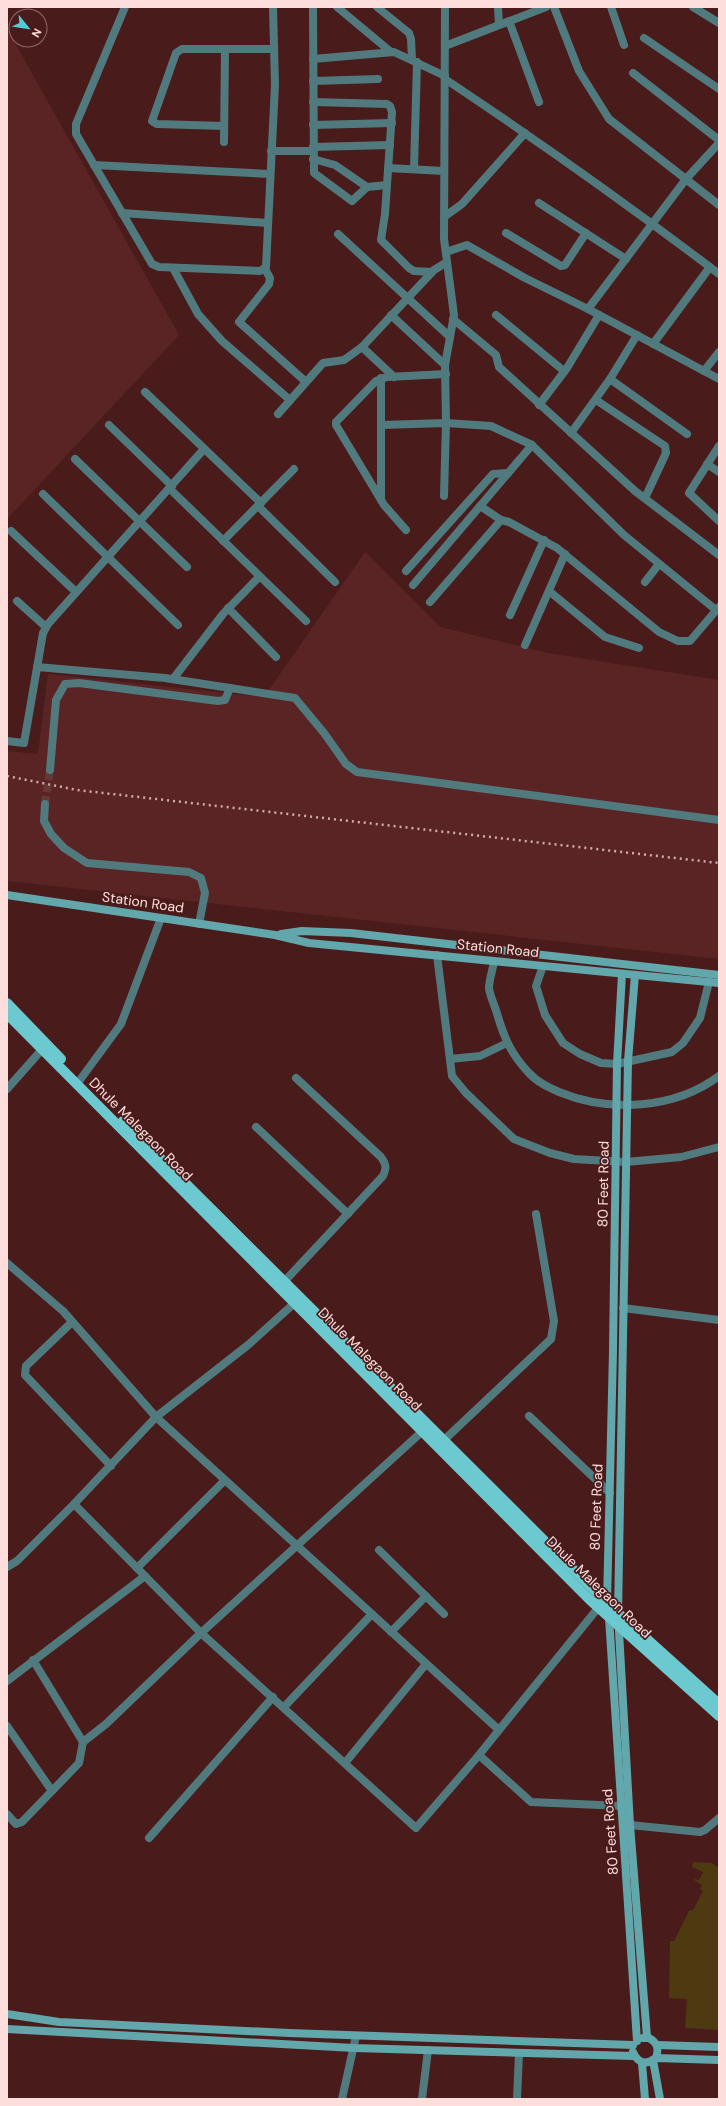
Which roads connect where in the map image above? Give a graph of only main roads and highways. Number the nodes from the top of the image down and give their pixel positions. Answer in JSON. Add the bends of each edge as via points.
{"nodes":[{"id":1,"x":7,"y":895,"type":"edge"},
{"id":2,"x":275,"y":934,"type":"junction"},
{"id":3,"x":622,"y":974,"type":"junction"},
{"id":4,"x":635,"y":975,"type":"junction"},
{"id":5,"x":719,"y":975,"type":"edge"},
{"id":6,"x":719,"y":983,"type":"edge"},
{"id":7,"x":7,"y":1003,"type":"edge"},
{"id":8,"x":7,"y":1014,"type":"edge"},
{"id":9,"x":45,"y":1047,"type":"junction"},
{"id":10,"x":425,"y":1429,"type":"junction"},
{"id":11,"x":602,"y":1605,"type":"junction"},
{"id":12,"x":613,"y":1616,"type":"junction"},
{"id":13,"x":618,"y":1627,"type":"junction"},
{"id":14,"x":719,"y":1704,"type":"edge"},
{"id":15,"x":719,"y":1716,"type":"edge"},
{"id":16,"x":7,"y":2015,"type":"edge"},
{"id":17,"x":7,"y":2029,"type":"edge"},
{"id":18,"x":647,"y":2037,"type":"junction"},
{"id":19,"x":635,"y":2043,"type":"junction"},
{"id":20,"x":657,"y":2045,"type":"junction"},
{"id":21,"x":719,"y":2047,"type":"edge"},
{"id":22,"x":634,"y":2056,"type":"junction"},
{"id":23,"x":655,"y":2059,"type":"junction"},
{"id":24,"x":719,"y":2060,"type":"edge"},
{"id":25,"x":642,"y":2063,"type":"junction"},
{"id":26,"x":645,"y":2099,"type":"edge"},
{"id":27,"x":660,"y":2099,"type":"edge"}],
"edges":[{"from":1,"to":2,"type":"main road","name":"Station Road"},
{"from":2,"to":3,"type":"main road","name":"Station Road","via":[[314,943]]},
{"from":2,"to":5,"type":"main road","name":"Station Road","via":[[302,931],[352,933]]},
{"from":3,"to":4,"type":"main road","name":"Station Road"},
{"from":3,"to":11,"type":"main road","name":"80 Feet Road","via":[[617,1064],[610,1493]]},
{"from":4,"to":6,"type":"main road","name":"Station Road"},
{"from":4,"to":12,"type":"main road","name":"80 Feet Road","via":[[628,1062],[624,1308]]},
{"from":7,"to":9,"type":"main road"},
{"from":8,"to":9,"type":"main road","name":"Dhule Malegaon Road"},
{"from":9,"to":10,"type":"main road","name":"Dhule Malegaon Road"},
{"from":10,"to":11,"type":"main road","name":"Dhule Malegaon Road"},
{"from":10,"to":11,"type":"main road","via":[[443,1441]]},
{"from":11,"to":12,"type":"main road","name":"Dhule Malegaon Road"},
{"from":12,"to":13,"type":"main road","name":"Dhule Malegaon Road"},
{"from":12,"to":14,"type":"main road"},
{"from":12,"to":19,"type":"main road","name":"80 Feet Road"},
{"from":13,"to":15,"type":"main road","name":"Dhule Malegaon Road"},
{"from":13,"to":18,"type":"main road","name":"80 Feet Road"},
{"from":16,"to":19,"type":"main road","via":[[59,2022],[356,2036]]},
{"from":17,"to":22,"type":"main road","via":[[354,2048]]},
{"from":18,"to":19,"type":"main road"},
{"from":18,"to":20,"type":"main road","via":[[654,2040]]},
{"from":19,"to":22,"type":"main road"},
{"from":20,"to":21,"type":"main road"},
{"from":20,"to":23,"type":"main road"},
{"from":22,"to":25,"type":"main road"},
{"from":23,"to":24,"type":"main road"},
{"from":23,"to":25,"type":"main road"},
{"from":23,"to":27,"type":"main road"},
{"from":25,"to":26,"type":"main road"}]}
